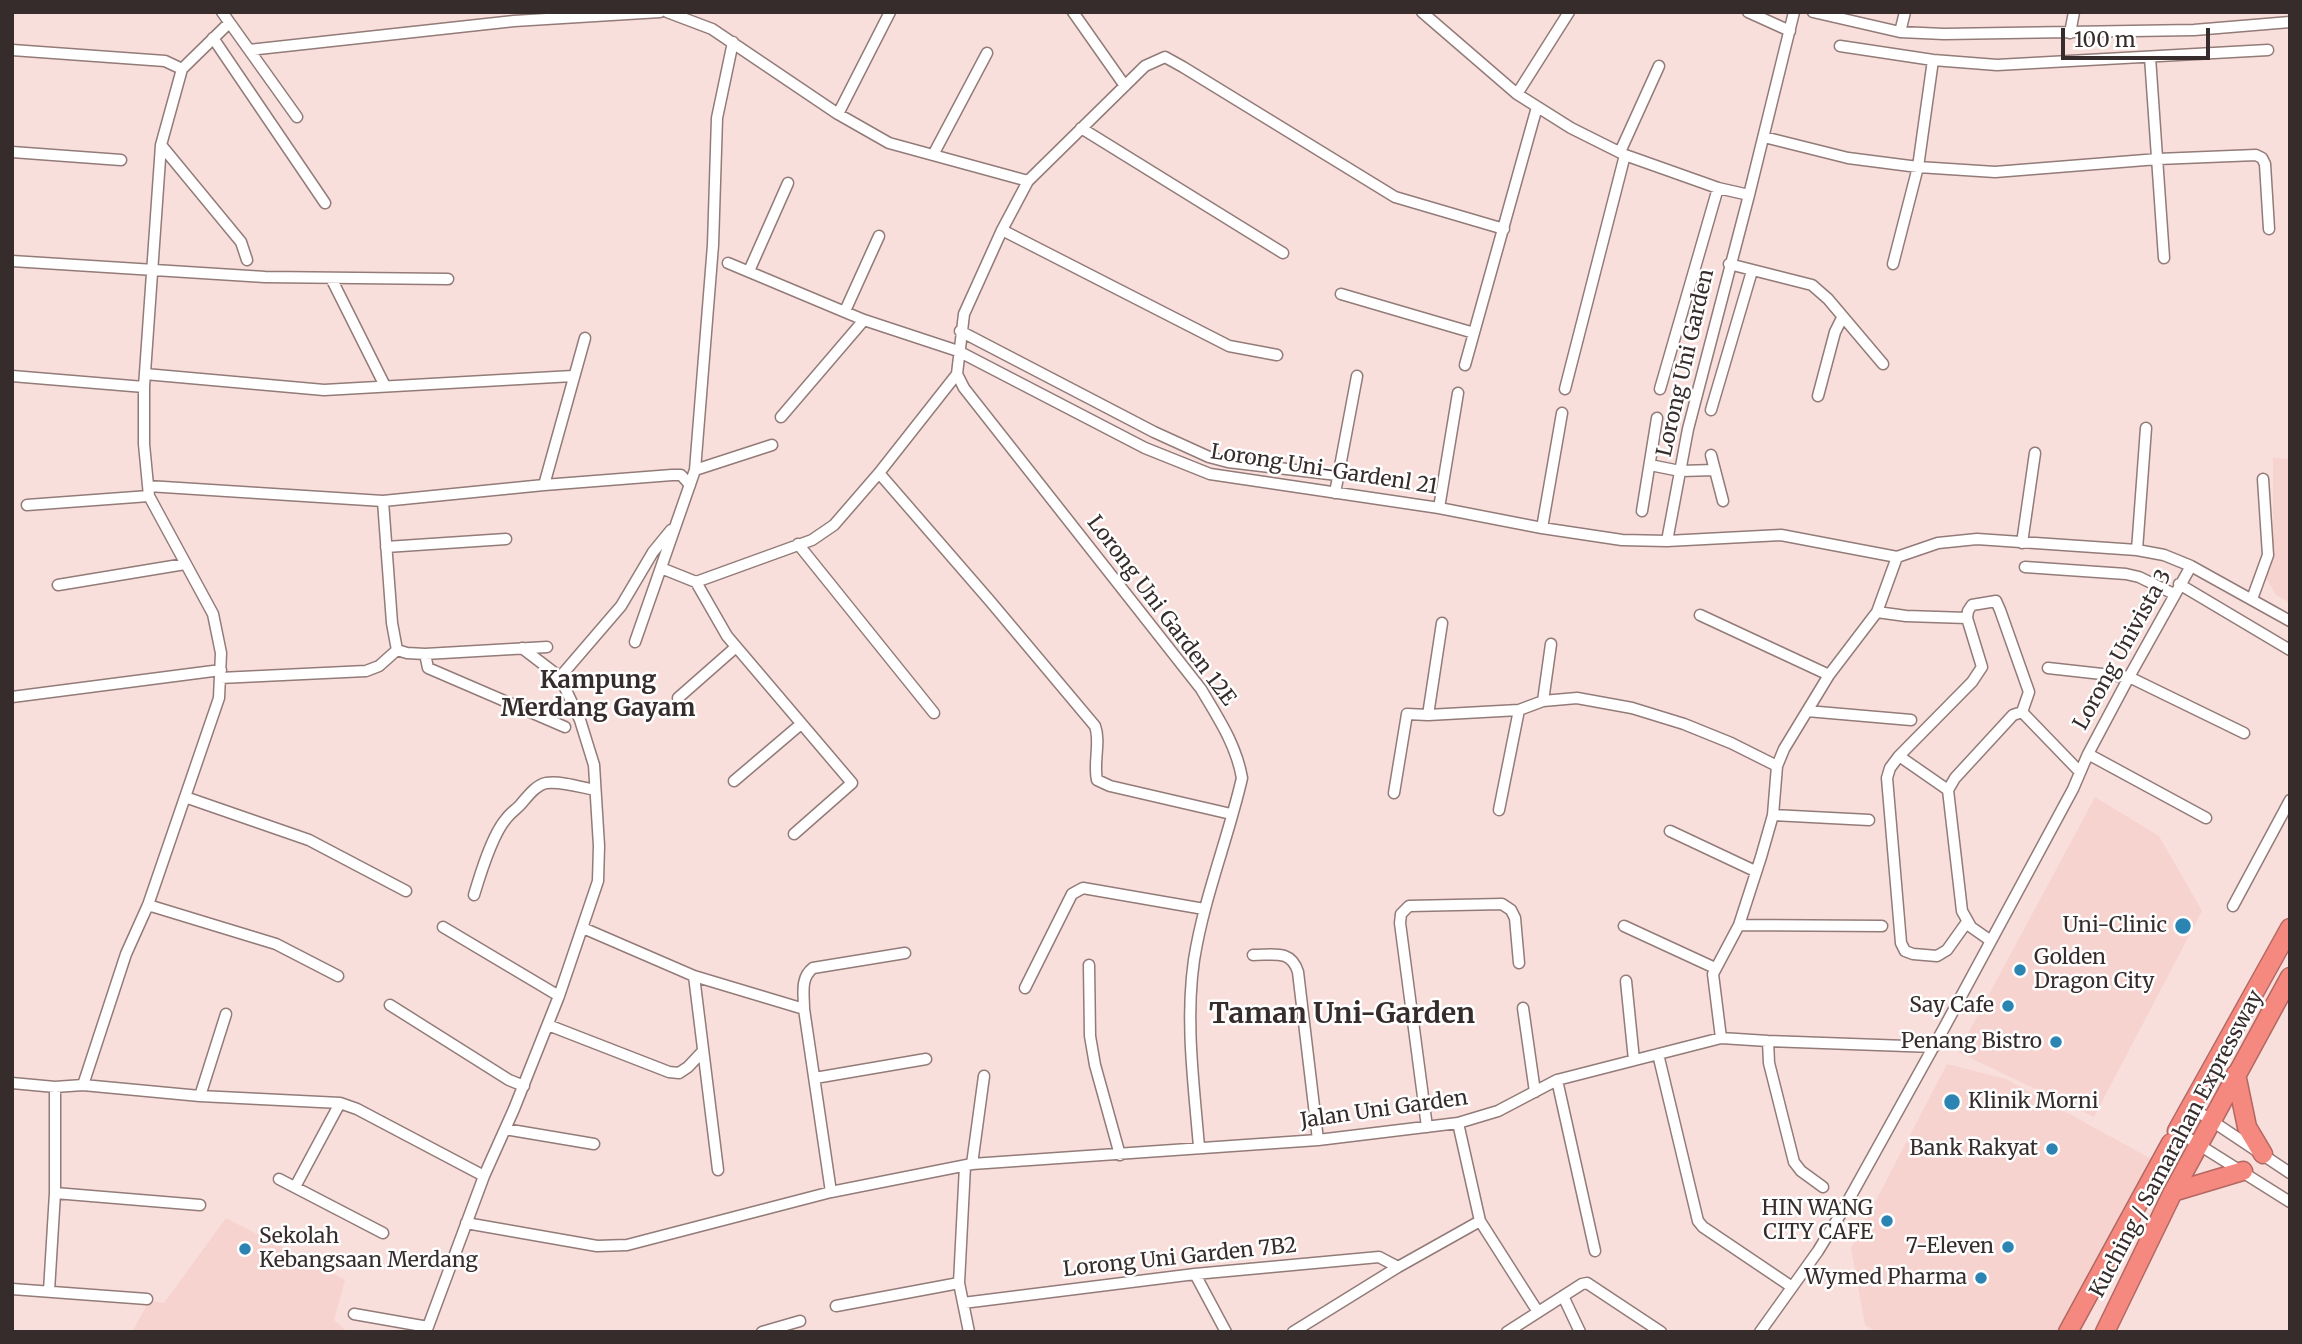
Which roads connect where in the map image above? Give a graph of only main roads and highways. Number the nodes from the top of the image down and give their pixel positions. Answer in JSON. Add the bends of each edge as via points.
{"nodes":[{"id":1,"x":2290,"y":928,"type":"edge"},
{"id":2,"x":2290,"y":977,"type":"edge"},
{"id":3,"x":2236,"y":1074,"type":"junction"},
{"id":4,"x":2263,"y":1154,"type":"road end"},
{"id":5,"x":2243,"y":1171,"type":"road end"},
{"id":6,"x":2173,"y":1192,"type":"junction"},
{"id":7,"x":2068,"y":1332,"type":"edge"},
{"id":8,"x":2105,"y":1332,"type":"edge"}],
"edges":[{"from":1,"to":7,"type":"highway","name":"Kuching / Samarahan Expressway"},
{"from":2,"to":3,"type":"highway","name":"Kuching / Samarahan Expressway"},
{"from":3,"to":4,"type":"highway","via":[[2247,1127]]},
{"from":3,"to":6,"type":"highway","name":"Kuching / Samarahan Expressway"},
{"from":5,"to":6,"type":"highway"},
{"from":6,"to":8,"type":"highway","name":"Kuching / Samarahan Expressway"}]}
